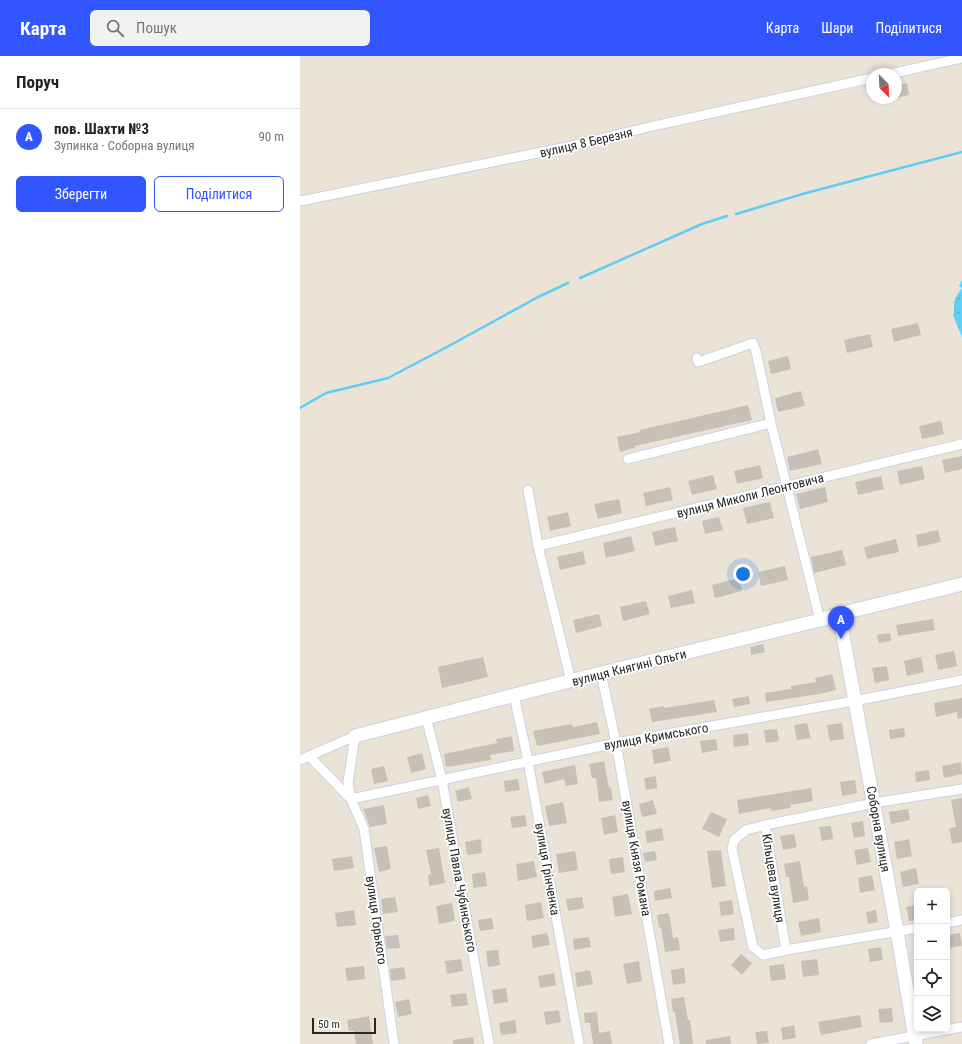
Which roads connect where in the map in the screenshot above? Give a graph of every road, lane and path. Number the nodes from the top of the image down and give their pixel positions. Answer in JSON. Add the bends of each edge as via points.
{"nodes":[{"id":1,"x":962,"y":58,"type":"edge"},
{"id":2,"x":902,"y":71,"type":"edge"},
{"id":3,"x":866,"y":79,"type":"edge"},
{"id":4,"x":300,"y":201,"type":"edge"},
{"id":5,"x":696,"y":358,"type":"dead end"},
{"id":6,"x":770,"y":423,"type":"junction"},
{"id":7,"x":962,"y":444,"type":"edge"},
{"id":8,"x":628,"y":459,"type":"dead end"},
{"id":9,"x":787,"y":486,"type":"junction"},
{"id":10,"x":528,"y":490,"type":"dead end"},
{"id":11,"x":538,"y":546,"type":"junction"},
{"id":12,"x":962,"y":584,"type":"edge"},
{"id":13,"x":839,"y":614,"type":"junction"},
{"id":14,"x":820,"y":620,"type":"junction"},
{"id":15,"x":601,"y":673,"type":"junction"},
{"id":16,"x":962,"y":680,"type":"edge"},
{"id":17,"x":571,"y":681,"type":"junction"},
{"id":18,"x":514,"y":695,"type":"junction"},
{"id":19,"x":854,"y":701,"type":"junction"},
{"id":20,"x":426,"y":717,"type":"junction"},
{"id":21,"x":355,"y":736,"type":"junction"},
{"id":22,"x":616,"y":743,"type":"junction"},
{"id":23,"x":309,"y":756,"type":"junction"},
{"id":24,"x":300,"y":760,"type":"edge"},
{"id":25,"x":528,"y":761,"type":"junction"},
{"id":26,"x":442,"y":780,"type":"junction"},
{"id":27,"x":962,"y":789,"type":"edge"},
{"id":28,"x":352,"y":799,"type":"junction"},
{"id":29,"x":874,"y":803,"type":"junction"},
{"id":30,"x":765,"y":826,"type":"junction"},
{"id":31,"x":962,"y":920,"type":"edge"},
{"id":32,"x":950,"y":922,"type":"edge"},
{"id":33,"x":914,"y":928,"type":"edge"},
{"id":34,"x":897,"y":931,"type":"junction"},
{"id":35,"x":786,"y":950,"type":"junction"},
{"id":36,"x":962,"y":1027,"type":"edge"},
{"id":37,"x":915,"y":1040,"type":"edge"},
{"id":38,"x":394,"y":1044,"type":"edge"},
{"id":39,"x":489,"y":1044,"type":"edge"},
{"id":40,"x":579,"y":1044,"type":"edge"},
{"id":41,"x":670,"y":1044,"type":"edge"},
{"id":42,"x":871,"y":1044,"type":"edge"}],
"edges":[{"from":1,"to":2,"type":"street"},
{"from":3,"to":4,"type":"street","name":"вулиця 8 Березня","via":[[562,148]]},
{"from":5,"to":6,"type":"street","via":[[698,362],[753,343]]},
{"from":6,"to":8,"type":"street"},
{"from":6,"to":9,"type":"street"},
{"from":7,"to":9,"type":"street","name":"вулиця Миколи Леонтовича"},
{"from":9,"to":11,"type":"street","name":"вулиця Миколи Леонтовича"},
{"from":9,"to":14,"type":"street"},
{"from":10,"to":11,"type":"street"},
{"from":11,"to":17,"type":"street"},
{"from":12,"to":13,"type":"street","name":"вулиця Княгині Ольги"},
{"from":13,"to":14,"type":"street","name":"вулиця Княгині Ольги"},
{"from":13,"to":19,"type":"street","name":"Соборна вулиця"},
{"from":14,"to":15,"type":"street","name":"вулиця Княгині Ольги"},
{"from":15,"to":17,"type":"street","name":"вулиця Княгині Ольги"},
{"from":15,"to":22,"type":"street","name":"вулиця Князя Романа"},
{"from":16,"to":19,"type":"street","name":"вулиця Кримського"},
{"from":17,"to":18,"type":"street","name":"вулиця Княгині Ольги"},
{"from":18,"to":20,"type":"street","name":"вулиця Княгині Ольги"},
{"from":18,"to":25,"type":"street","name":"вулиця Грінченка"},
{"from":19,"to":22,"type":"street","name":"вулиця Кримського"},
{"from":19,"to":29,"type":"street","name":"Соборна вулиця"},
{"from":20,"to":21,"type":"street","name":"вулиця Княгині Ольги"},
{"from":20,"to":26,"type":"street","name":"вулиця Павла Чубинського"},
{"from":21,"to":23,"type":"street","name":"вулиця Княгині Ольги"},
{"from":21,"to":28,"type":"street","via":[[348,782]]},
{"from":22,"to":25,"type":"street","name":"вулиця Кримського"},
{"from":22,"to":41,"type":"street","name":"вулиця Князя Романа"},
{"from":23,"to":24,"type":"street","name":"вулиця Княгині Ольги"},
{"from":23,"to":28,"type":"street"},
{"from":25,"to":26,"type":"street","name":"вулиця Кримського"},
{"from":25,"to":40,"type":"street","name":"вулиця Грінченка"},
{"from":26,"to":28,"type":"street","name":"вулиця Кримського"},
{"from":26,"to":39,"type":"street","name":"вулиця Павла Чубинського"},
{"from":27,"to":29,"type":"street","name":"Кільцева вулиця"},
{"from":28,"to":38,"type":"street","name":"вулиця Горького","via":[[364,829]]},
{"from":29,"to":30,"type":"street","name":"Кільцева вулиця"},
{"from":29,"to":34,"type":"street","name":"Соборна вулиця"},
{"from":30,"to":35,"type":"street","name":"Кільцева вулиця"},
{"from":30,"to":35,"type":"street","via":[[746,830],[734,840],[732,849],[752,947],[763,955]]},
{"from":31,"to":32,"type":"street"},
{"from":33,"to":34,"type":"street"},
{"from":34,"to":35,"type":"street"},
{"from":34,"to":37,"type":"street","name":"Соборна вулиця"},
{"from":36,"to":37,"type":"street"},
{"from":37,"to":42,"type":"street"}]}
